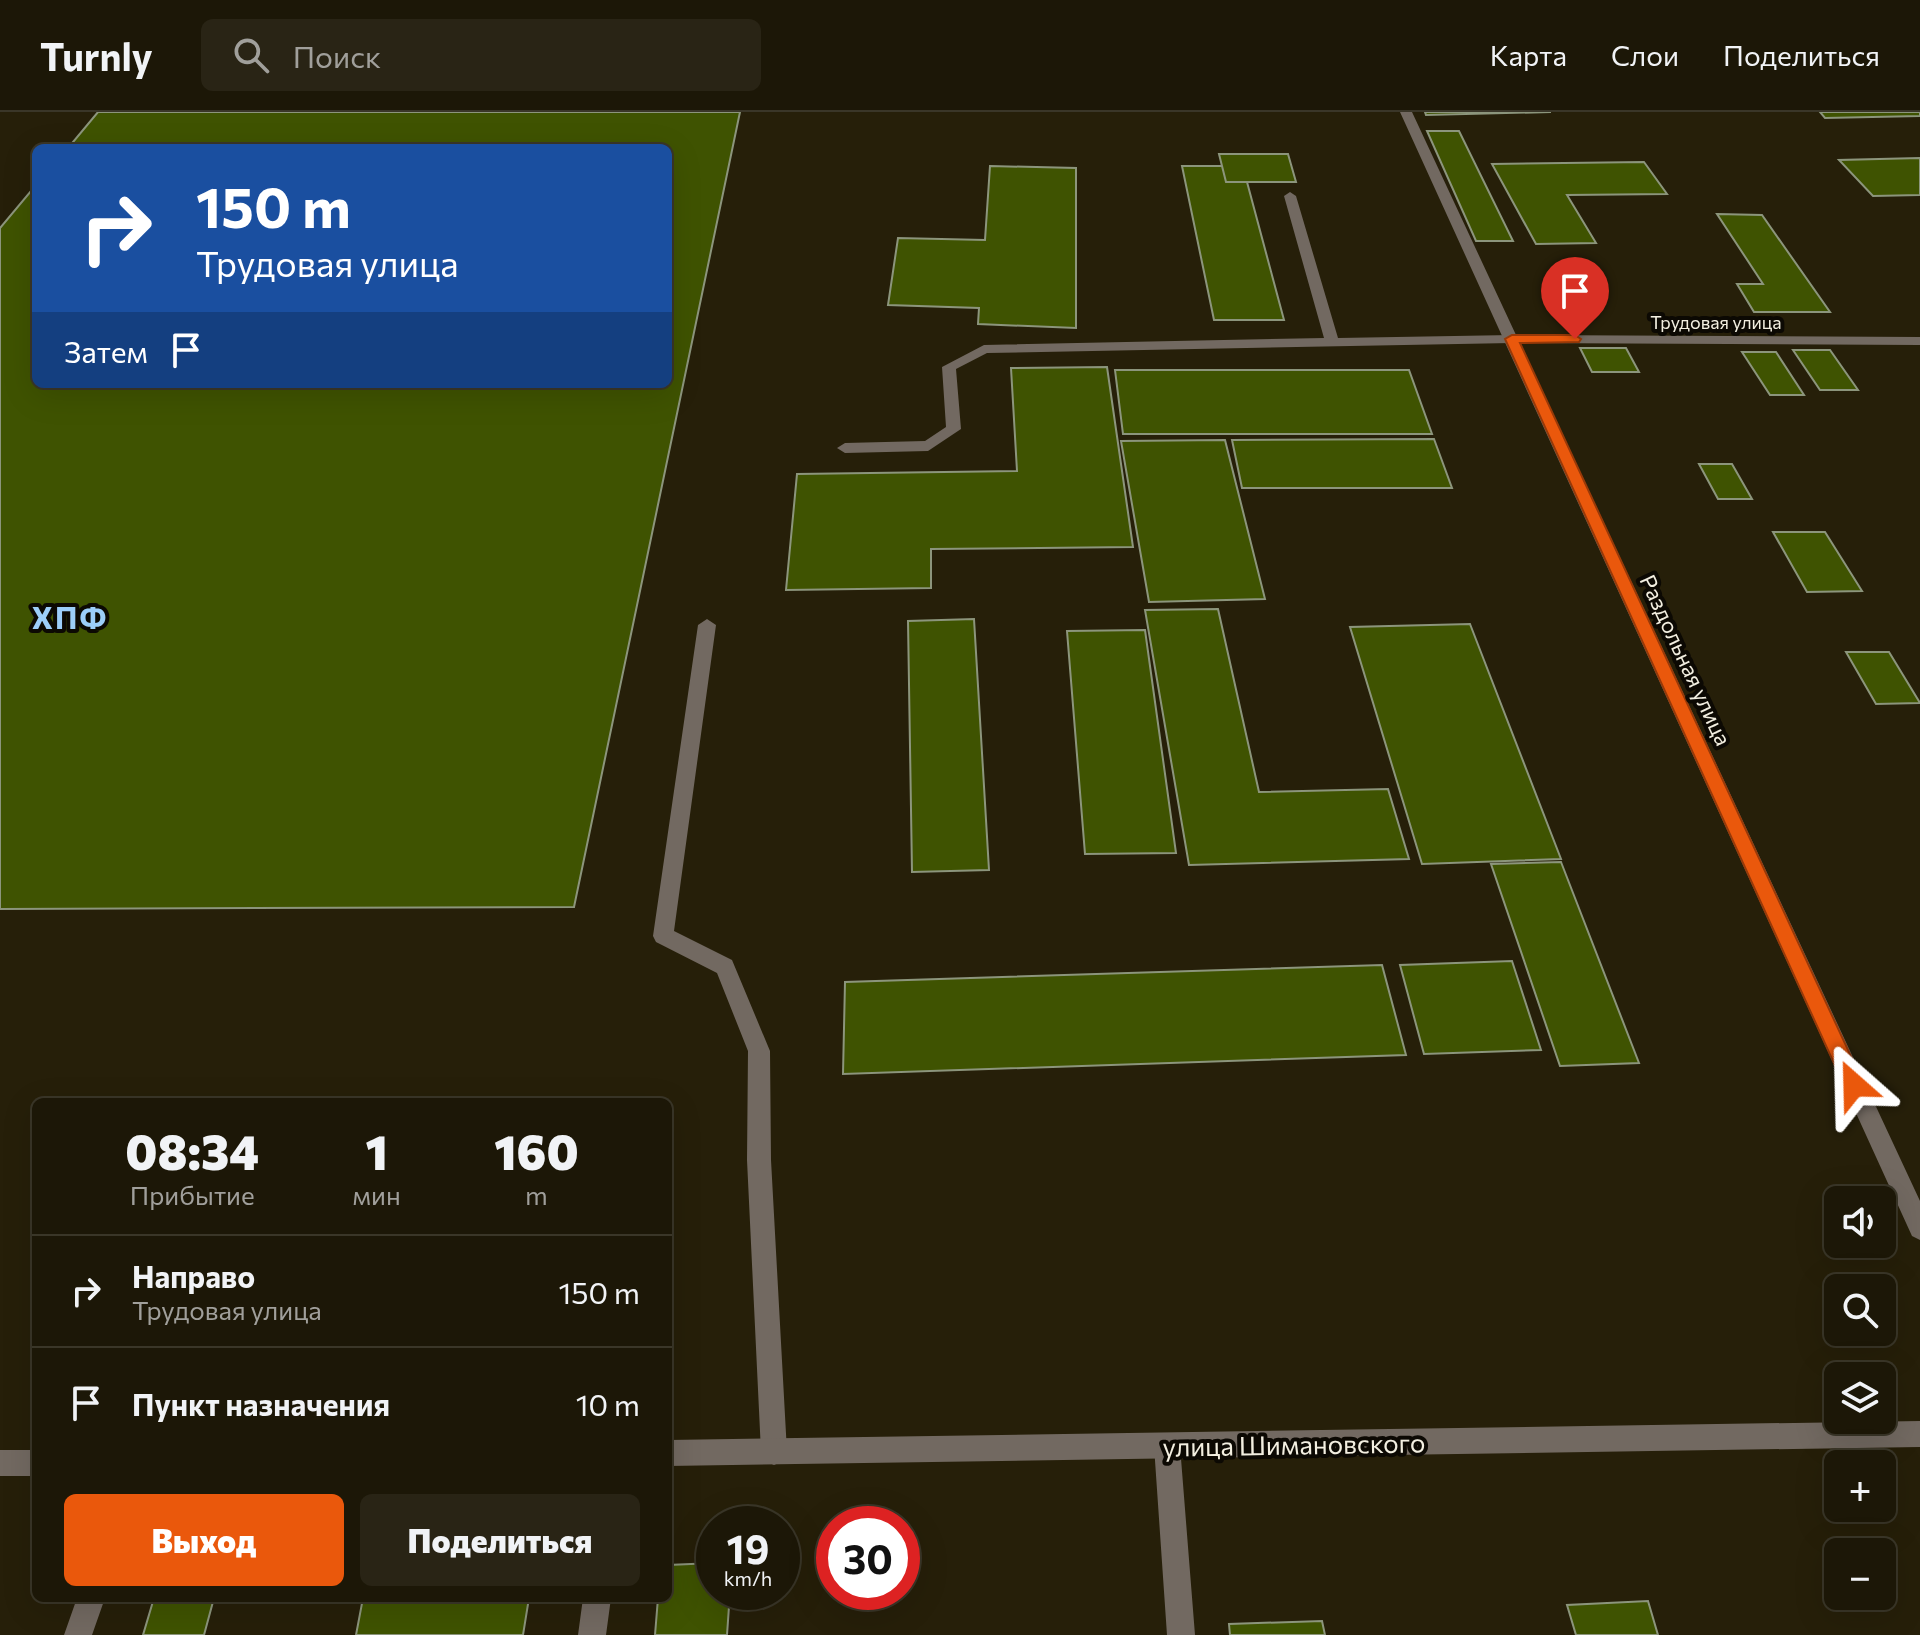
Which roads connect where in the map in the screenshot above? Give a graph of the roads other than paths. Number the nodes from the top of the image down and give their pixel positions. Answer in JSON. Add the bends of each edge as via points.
{"nodes":[{"id":1,"x":1406,"y":112,"type":"edge"},
{"id":2,"x":1290,"y":196,"type":"dead end"},
{"id":3,"x":1512,"y":339,"type":"junction"},
{"id":4,"x":1920,"y":341,"type":"edge"},
{"id":5,"x":1332,"y":342,"type":"junction"},
{"id":6,"x":845,"y":448,"type":"dead end"},
{"id":7,"x":707,"y":625,"type":"dead end"},
{"id":8,"x":1920,"y":1228,"type":"edge"},
{"id":9,"x":1920,"y":1434,"type":"edge"},
{"id":10,"x":1167,"y":1446,"type":"junction"},
{"id":11,"x":774,"y":1452,"type":"junction"},
{"id":12,"x":672,"y":1453,"type":"edge"},
{"id":13,"x":0,"y":1463,"type":"edge"},
{"id":14,"x":32,"y":1463,"type":"edge"},
{"id":15,"x":90,"y":1602,"type":"edge"},
{"id":16,"x":596,"y":1602,"type":"edge"},
{"id":17,"x":78,"y":1635,"type":"edge"},
{"id":18,"x":592,"y":1635,"type":"edge"},
{"id":19,"x":1181,"y":1635,"type":"edge"}],
"edges":[{"from":1,"to":3,"type":"street","name":"Раздольная улица"},
{"from":2,"to":5,"type":"street"},
{"from":3,"to":4,"type":"street","name":"Трудовая улица"},
{"from":3,"to":5,"type":"street","name":"Трудовая улица"},
{"from":3,"to":8,"type":"street","name":"Раздольная улица"},
{"from":5,"to":6,"type":"street","name":"Трудовая улица","via":[[984,349],[949,367],[954,429],[928,446]]},
{"from":7,"to":11,"type":"street","via":[[663,936],[725,967],[759,1051],[759,1160]]},
{"from":9,"to":10,"type":"street","name":"улица Шимановского"},
{"from":10,"to":11,"type":"street","name":"улица Шимановского"},
{"from":10,"to":19,"type":"street"},
{"from":11,"to":12,"type":"street","name":"улица Шимановского"},
{"from":13,"to":14,"type":"street"},
{"from":15,"to":17,"type":"street"},
{"from":16,"to":18,"type":"street"}]}
